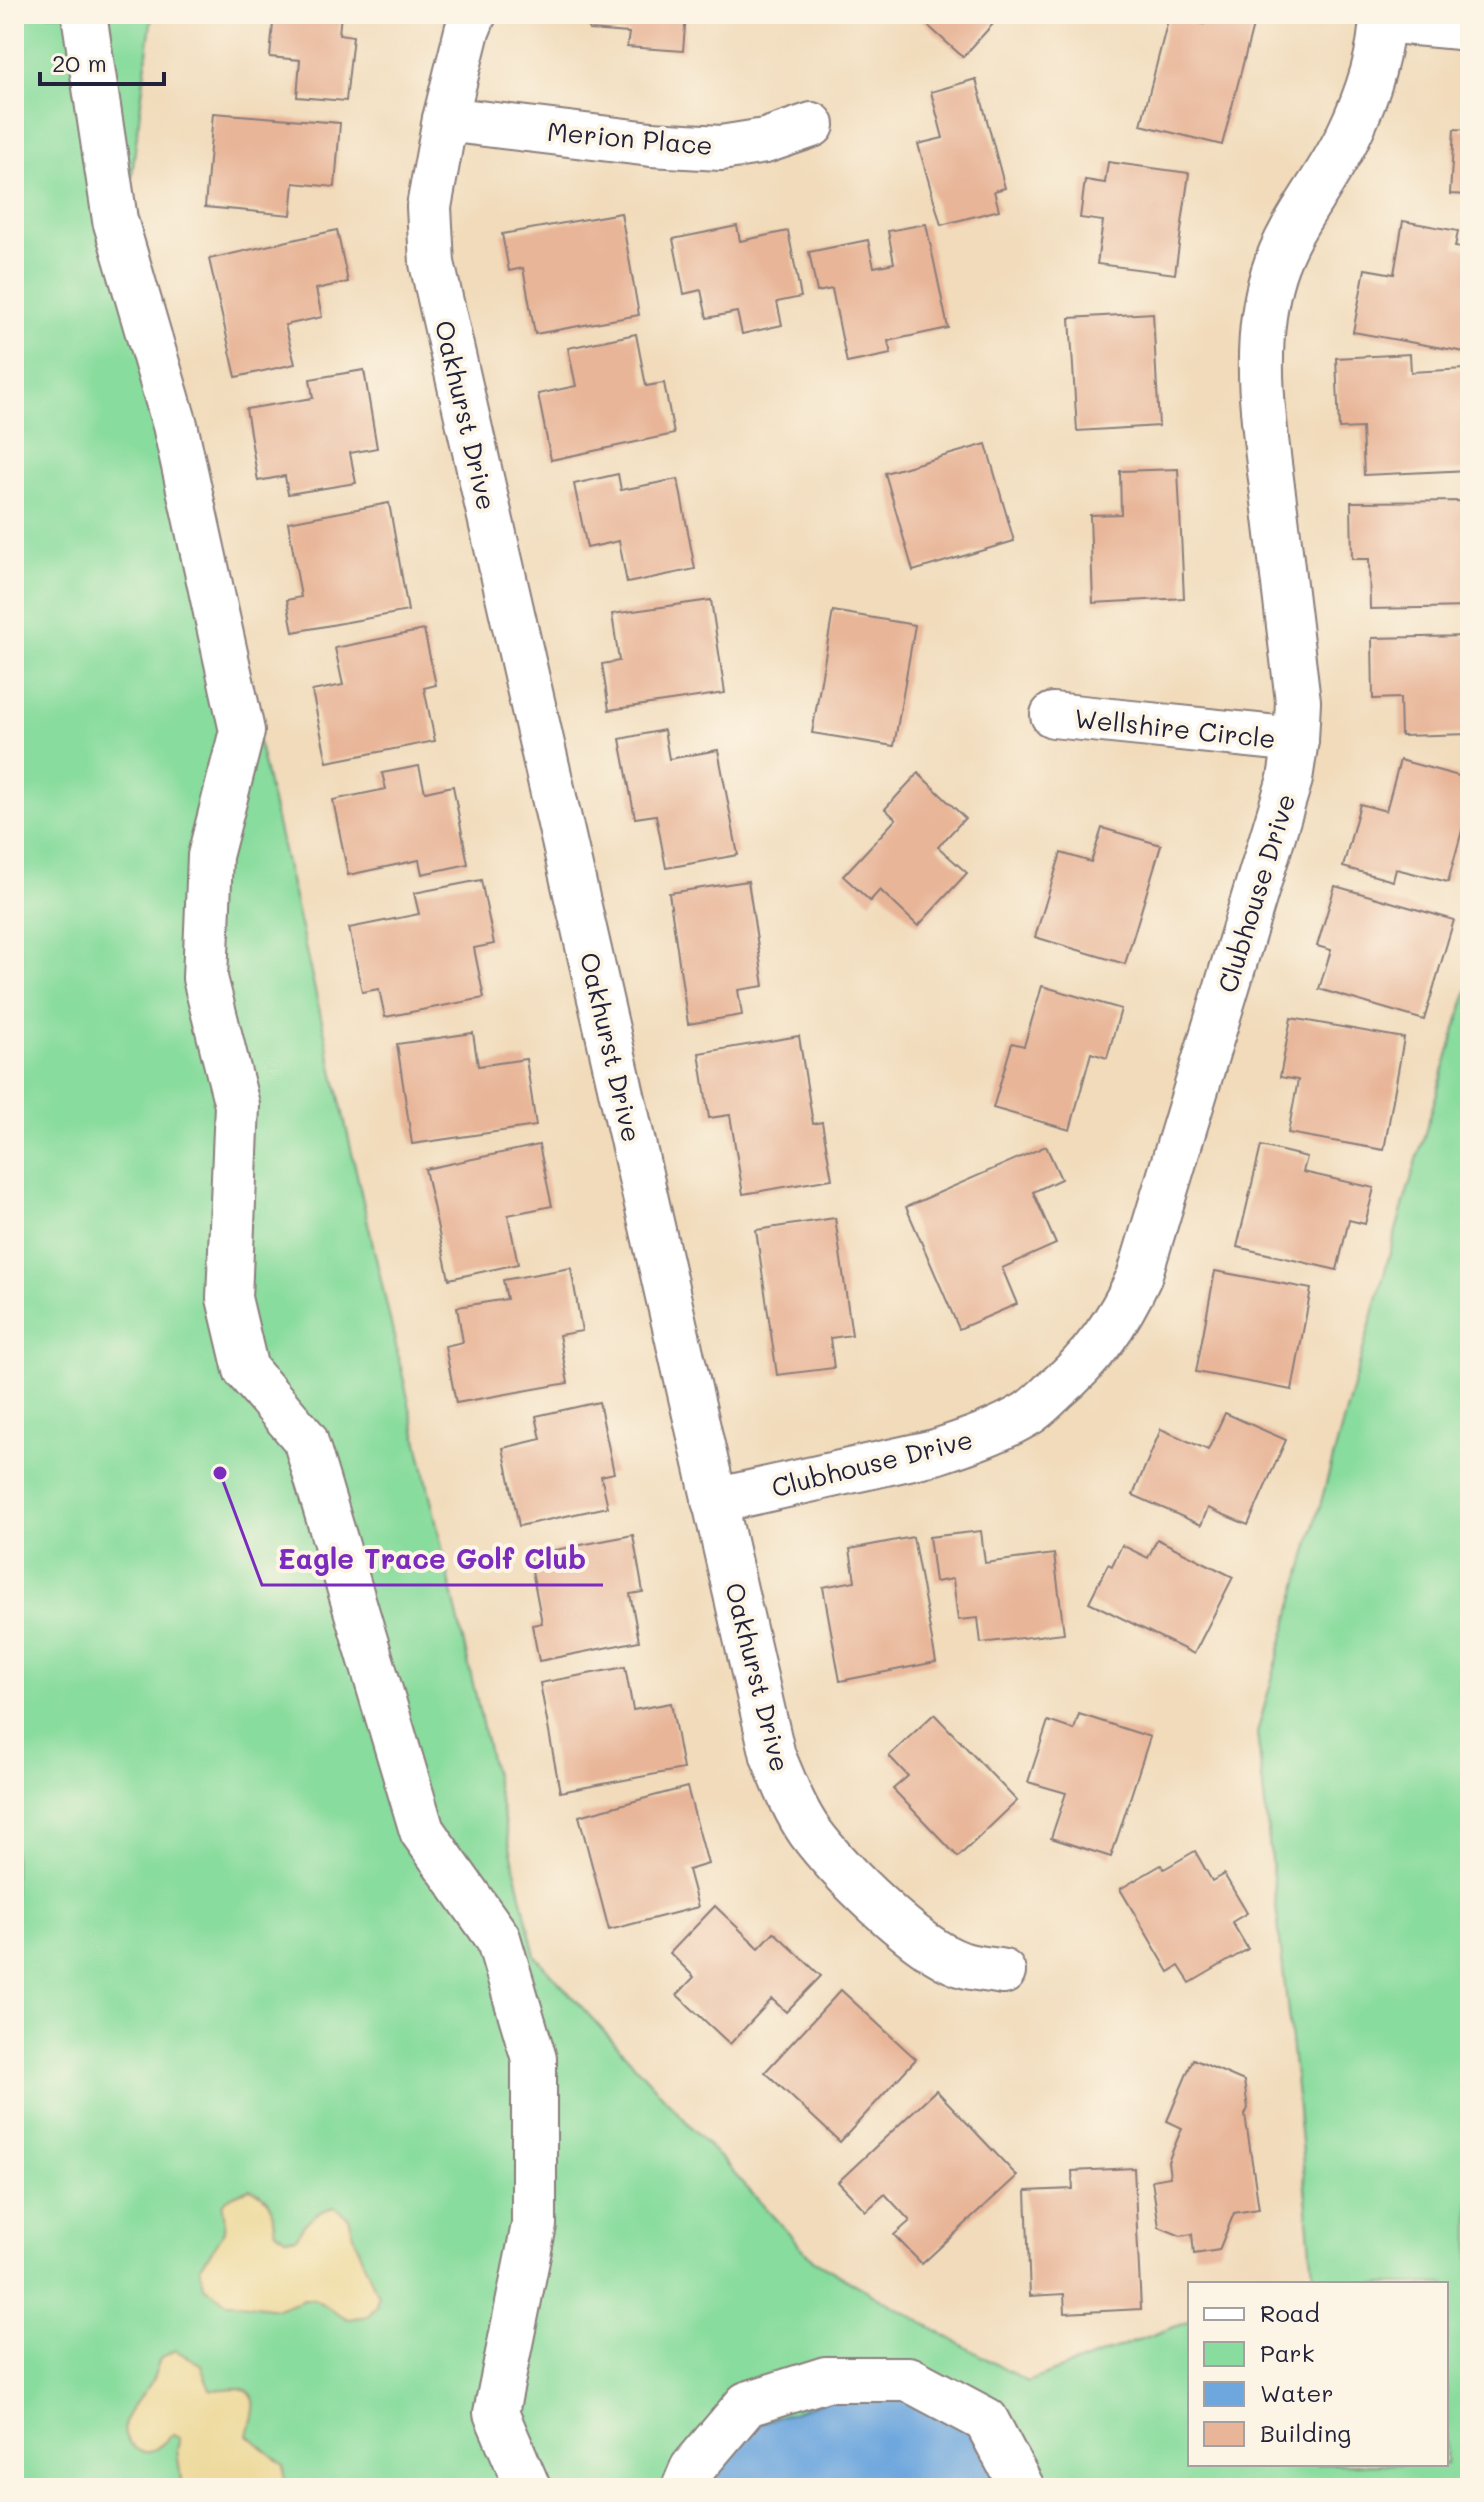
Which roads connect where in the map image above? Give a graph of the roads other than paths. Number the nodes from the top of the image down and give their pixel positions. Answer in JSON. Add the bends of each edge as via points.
{"nodes":[{"id":1,"x":84,"y":14,"type":"edge"},
{"id":2,"x":474,"y":14,"type":"edge"},
{"id":3,"x":1382,"y":17,"type":"edge"},
{"id":4,"x":1470,"y":28,"type":"edge"},
{"id":5,"x":445,"y":119,"type":"junction"},
{"id":6,"x":812,"y":125,"type":"dead end"},
{"id":7,"x":1053,"y":715,"type":"dead end"},
{"id":8,"x":1296,"y":740,"type":"junction"},
{"id":9,"x":714,"y":1501,"type":"junction"},
{"id":10,"x":1003,"y":1972,"type":"dead end"},
{"id":11,"x":528,"y":2488,"type":"edge"},
{"id":12,"x":684,"y":2488,"type":"edge"},
{"id":13,"x":1022,"y":2488,"type":"edge"}],
"edges":[{"from":1,"to":11,"type":"street","via":[[115,220],[175,425],[242,731],[210,856],[205,978],[237,1105],[229,1298],[246,1370],[305,1439],[422,1831],[498,1938],[534,2059],[534,2225],[496,2413]]},
{"from":2,"to":5,"type":"street","name":"Oakhurst Drive"},
{"from":3,"to":4,"type":"street","name":"Clubhouse Drive"},
{"from":3,"to":8,"type":"street","name":"Clubhouse Drive","via":[[1369,83],[1348,137],[1290,232],[1273,275],[1260,350],[1298,701]]},
{"from":5,"to":6,"type":"street","name":"Merion Place","via":[[721,148]]},
{"from":5,"to":9,"type":"street","name":"Oakhurst Drive","via":[[429,207],[432,263]]},
{"from":7,"to":8,"type":"street","name":"Wellshire Circle"},
{"from":8,"to":9,"type":"street","name":"Clubhouse Drive","via":[[1290,779],[1139,1277],[1108,1335],[1082,1367],[1028,1414],[969,1441]]},
{"from":9,"to":10,"type":"street","name":"Oakhurst Drive","via":[[773,1756],[795,1808],[826,1852],[922,1943],[960,1964]]},
{"from":12,"to":13,"type":"street","via":[[692,2469],[747,2404],[826,2379],[909,2379],[986,2420]]}]}
